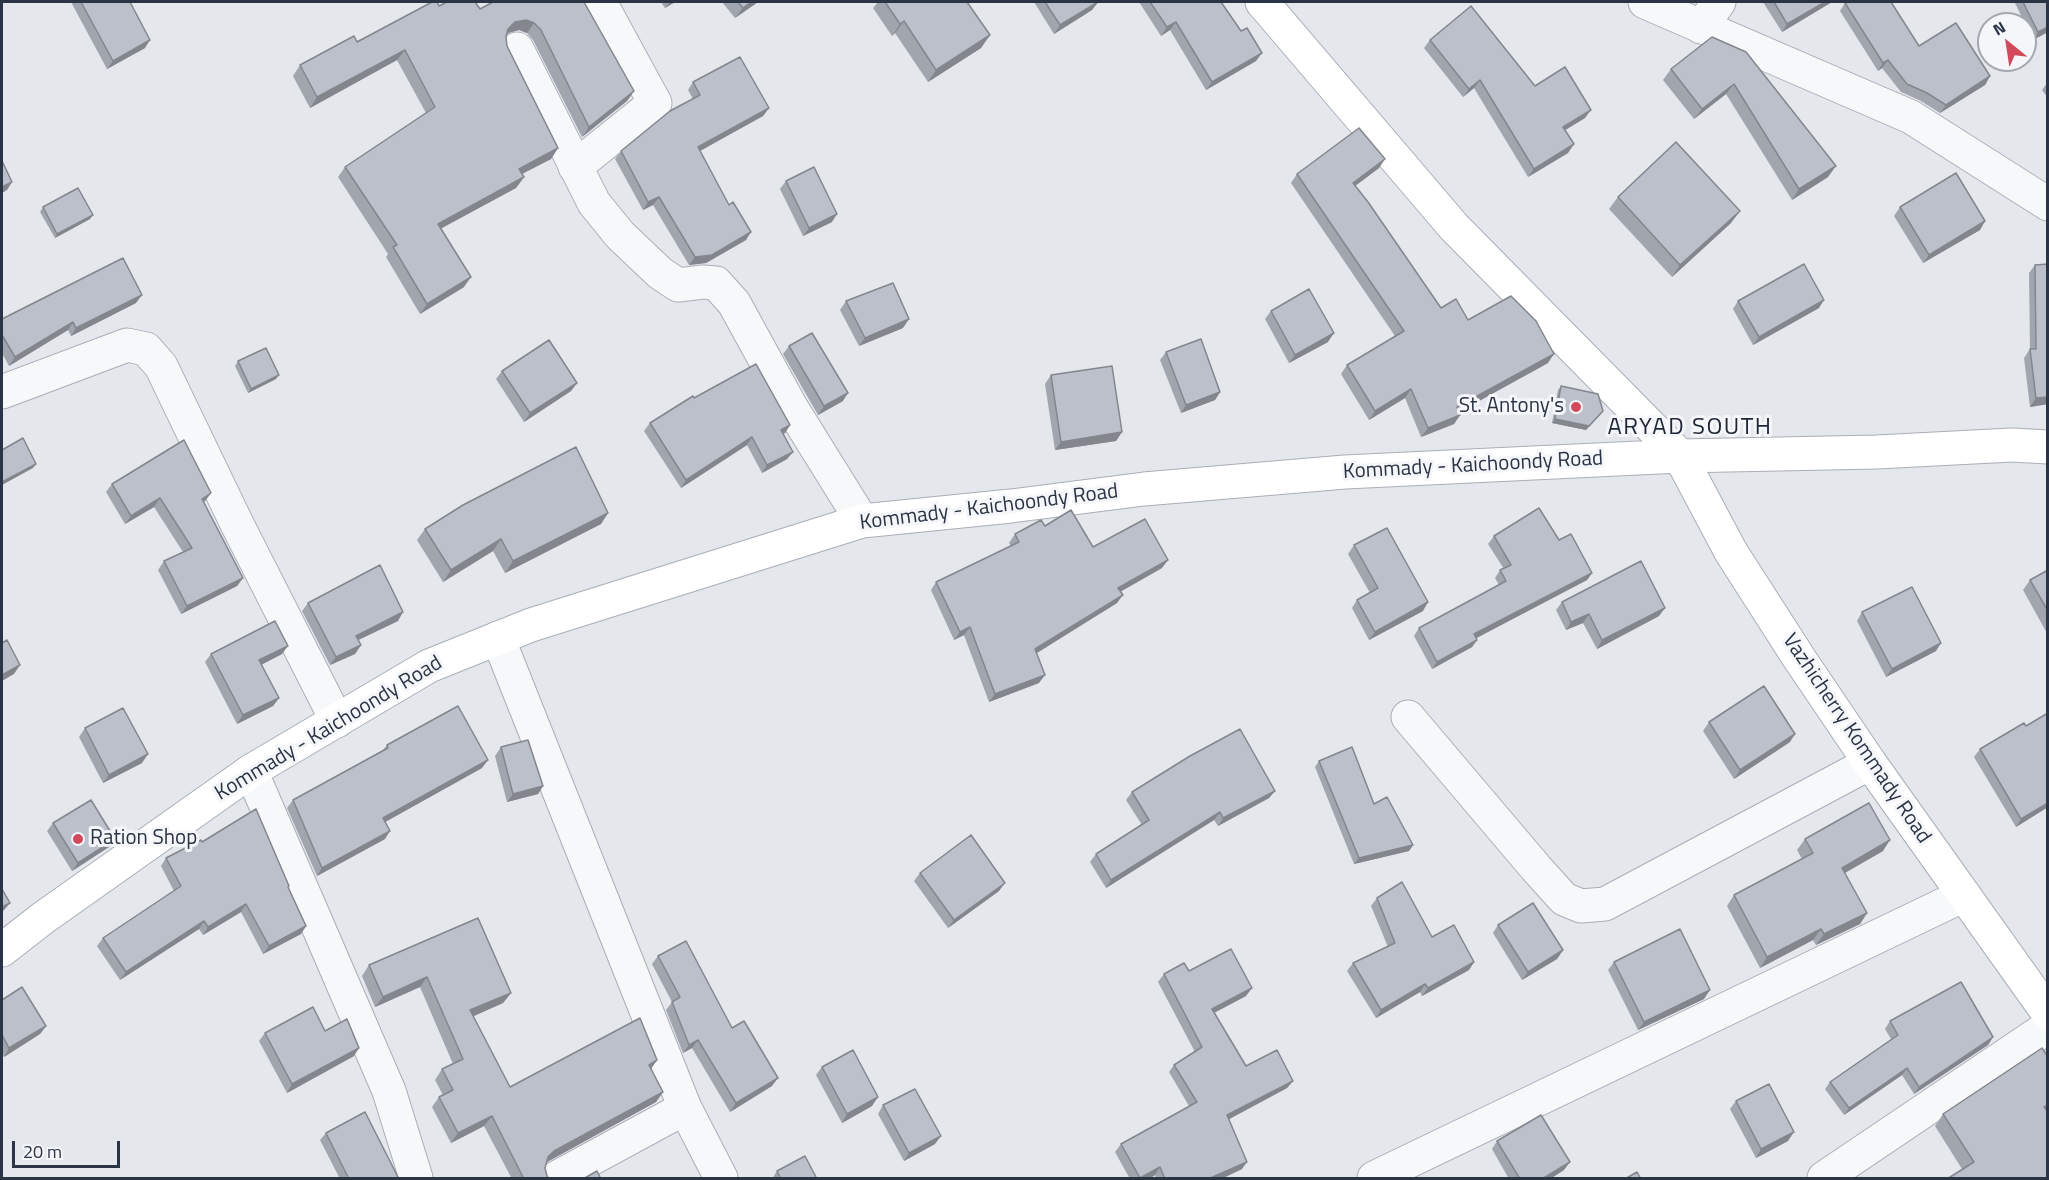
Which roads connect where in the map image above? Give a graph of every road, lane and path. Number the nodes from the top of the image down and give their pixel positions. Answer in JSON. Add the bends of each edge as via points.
{"nodes":[{"id":1,"x":600,"y":2,"type":"edge"},
{"id":2,"x":1262,"y":2,"type":"edge"},
{"id":3,"x":1645,"y":2,"type":"edge"},
{"id":4,"x":1710,"y":14,"type":"edge"},
{"id":5,"x":518,"y":49,"type":"dead end"},
{"id":6,"x":575,"y":167,"type":"junction"},
{"id":7,"x":2048,"y":204,"type":"edge"},
{"id":8,"x":2,"y":392,"type":"edge"},
{"id":9,"x":2048,"y":447,"type":"edge"},
{"id":10,"x":1680,"y":456,"type":"junction"},
{"id":11,"x":862,"y":521,"type":"junction"},
{"id":12,"x":498,"y":638,"type":"junction"},
{"id":13,"x":1408,"y":717,"type":"dead end"},
{"id":14,"x":337,"y":721,"type":"junction"},
{"id":15,"x":1870,"y":762,"type":"junction"},
{"id":16,"x":251,"y":771,"type":"junction"},
{"id":17,"x":1964,"y":895,"type":"junction"},
{"id":18,"x":2,"y":950,"type":"edge"},
{"id":19,"x":2048,"y":1012,"type":"edge"},
{"id":20,"x":2048,"y":1027,"type":"edge"},
{"id":21,"x":685,"y":1108,"type":"junction"},
{"id":22,"x":416,"y":1179,"type":"edge"},
{"id":23,"x":556,"y":1179,"type":"edge"},
{"id":24,"x":721,"y":1179,"type":"edge"},
{"id":25,"x":1374,"y":1179,"type":"edge"},
{"id":26,"x":1824,"y":1179,"type":"edge"}],
"edges":[{"from":1,"to":6,"type":"street","via":[[655,103]]},
{"from":2,"to":10,"type":"main road","name":"Vazhicherry Kommady Road","via":[[1454,227]]},
{"from":3,"to":4,"type":"street"},
{"from":4,"to":7,"type":"street","via":[[1911,117]]},
{"from":5,"to":6,"type":"street"},
{"from":6,"to":11,"type":"street","via":[[594,203],[620,235],[660,273],[678,285],[716,283],[734,303],[791,407]]},
{"from":8,"to":14,"type":"street","via":[[127,345],[146,349],[161,366]]},
{"from":9,"to":10,"type":"main road","name":"Kommady - Kaichoondy Road"},
{"from":10,"to":11,"type":"main road","name":"Kommady - Kaichoondy Road","via":[[1346,472],[1144,489]]},
{"from":10,"to":15,"type":"main road","name":"Vazhicherry Kommady Road","via":[[1731,552]]},
{"from":11,"to":12,"type":"main road","name":"Kommady - Kaichoondy Road"},
{"from":12,"to":14,"type":"main road","name":"Kommady - Kaichoondy Road","via":[[429,666]]},
{"from":12,"to":21,"type":"street"},
{"from":13,"to":15,"type":"street","via":[[1564,899],[1581,906],[1605,904]]},
{"from":14,"to":16,"type":"main road","name":"Kommady - Kaichoondy Road"},
{"from":15,"to":17,"type":"main road","name":"Vazhicherry Kommady Road"},
{"from":16,"to":18,"type":"main road","name":"Kommady - Kaichoondy Road"},
{"from":16,"to":22,"type":"street","via":[[389,1091]]},
{"from":17,"to":19,"type":"main road","name":"Vazhicherry Kommady Road"},
{"from":17,"to":25,"type":"street"},
{"from":20,"to":26,"type":"street"},
{"from":21,"to":23,"type":"street"},
{"from":21,"to":24,"type":"street"}]}
